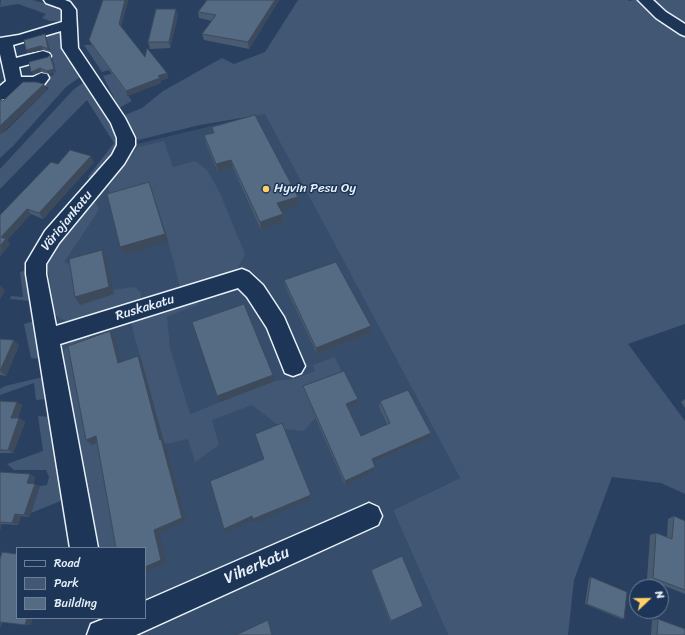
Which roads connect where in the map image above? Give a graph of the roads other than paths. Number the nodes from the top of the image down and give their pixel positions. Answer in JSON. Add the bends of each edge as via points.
{"nodes":[{"id":1,"x":51,"y":0,"type":"edge"},
{"id":2,"x":645,"y":0,"type":"edge"},
{"id":3,"x":69,"y":24,"type":"junction"},
{"id":4,"x":685,"y":31,"type":"edge"},
{"id":5,"x":3,"y":39,"type":"edge"},
{"id":6,"x":43,"y":56,"type":"dead end"},
{"id":7,"x":10,"y":64,"type":"junction"},
{"id":8,"x":41,"y":78,"type":"dead end"},
{"id":9,"x":14,"y":82,"type":"junction"},
{"id":10,"x":0,"y":95,"type":"edge"},
{"id":11,"x":48,"y":338,"type":"junction"},
{"id":12,"x":294,"y":366,"type":"dead end"},
{"id":13,"x":369,"y":516,"type":"dead end"},
{"id":14,"x":84,"y":547,"type":"edge"},
{"id":15,"x":146,"y":616,"type":"edge"},
{"id":16,"x":96,"y":619,"type":"edge"},
{"id":17,"x":138,"y":619,"type":"edge"},
{"id":18,"x":100,"y":635,"type":"edge"}],
"edges":[{"from":1,"to":3,"type":"street","name":"Väriojankatu","via":[[69,10]]},
{"from":2,"to":4,"type":"street","via":[[661,15]]},
{"from":3,"to":5,"type":"street","via":[[29,37]]},
{"from":3,"to":11,"type":"street","name":"Väriojankatu","via":[[70,48],[119,122],[126,145],[118,159],[52,237],[36,263]]},
{"from":5,"to":7,"type":"street"},
{"from":6,"to":7,"type":"street"},
{"from":7,"to":9,"type":"street"},
{"from":8,"to":9,"type":"street","via":[[37,82]]},
{"from":9,"to":10,"type":"street"},
{"from":11,"to":12,"type":"street","name":"Ruskakatu","via":[[242,278],[255,291],[276,324]]},
{"from":11,"to":14,"type":"street","name":"Väriojankatu"},
{"from":13,"to":15,"type":"street","name":"Viherkatu"},
{"from":16,"to":18,"type":"street"},
{"from":17,"to":18,"type":"street"}]}
